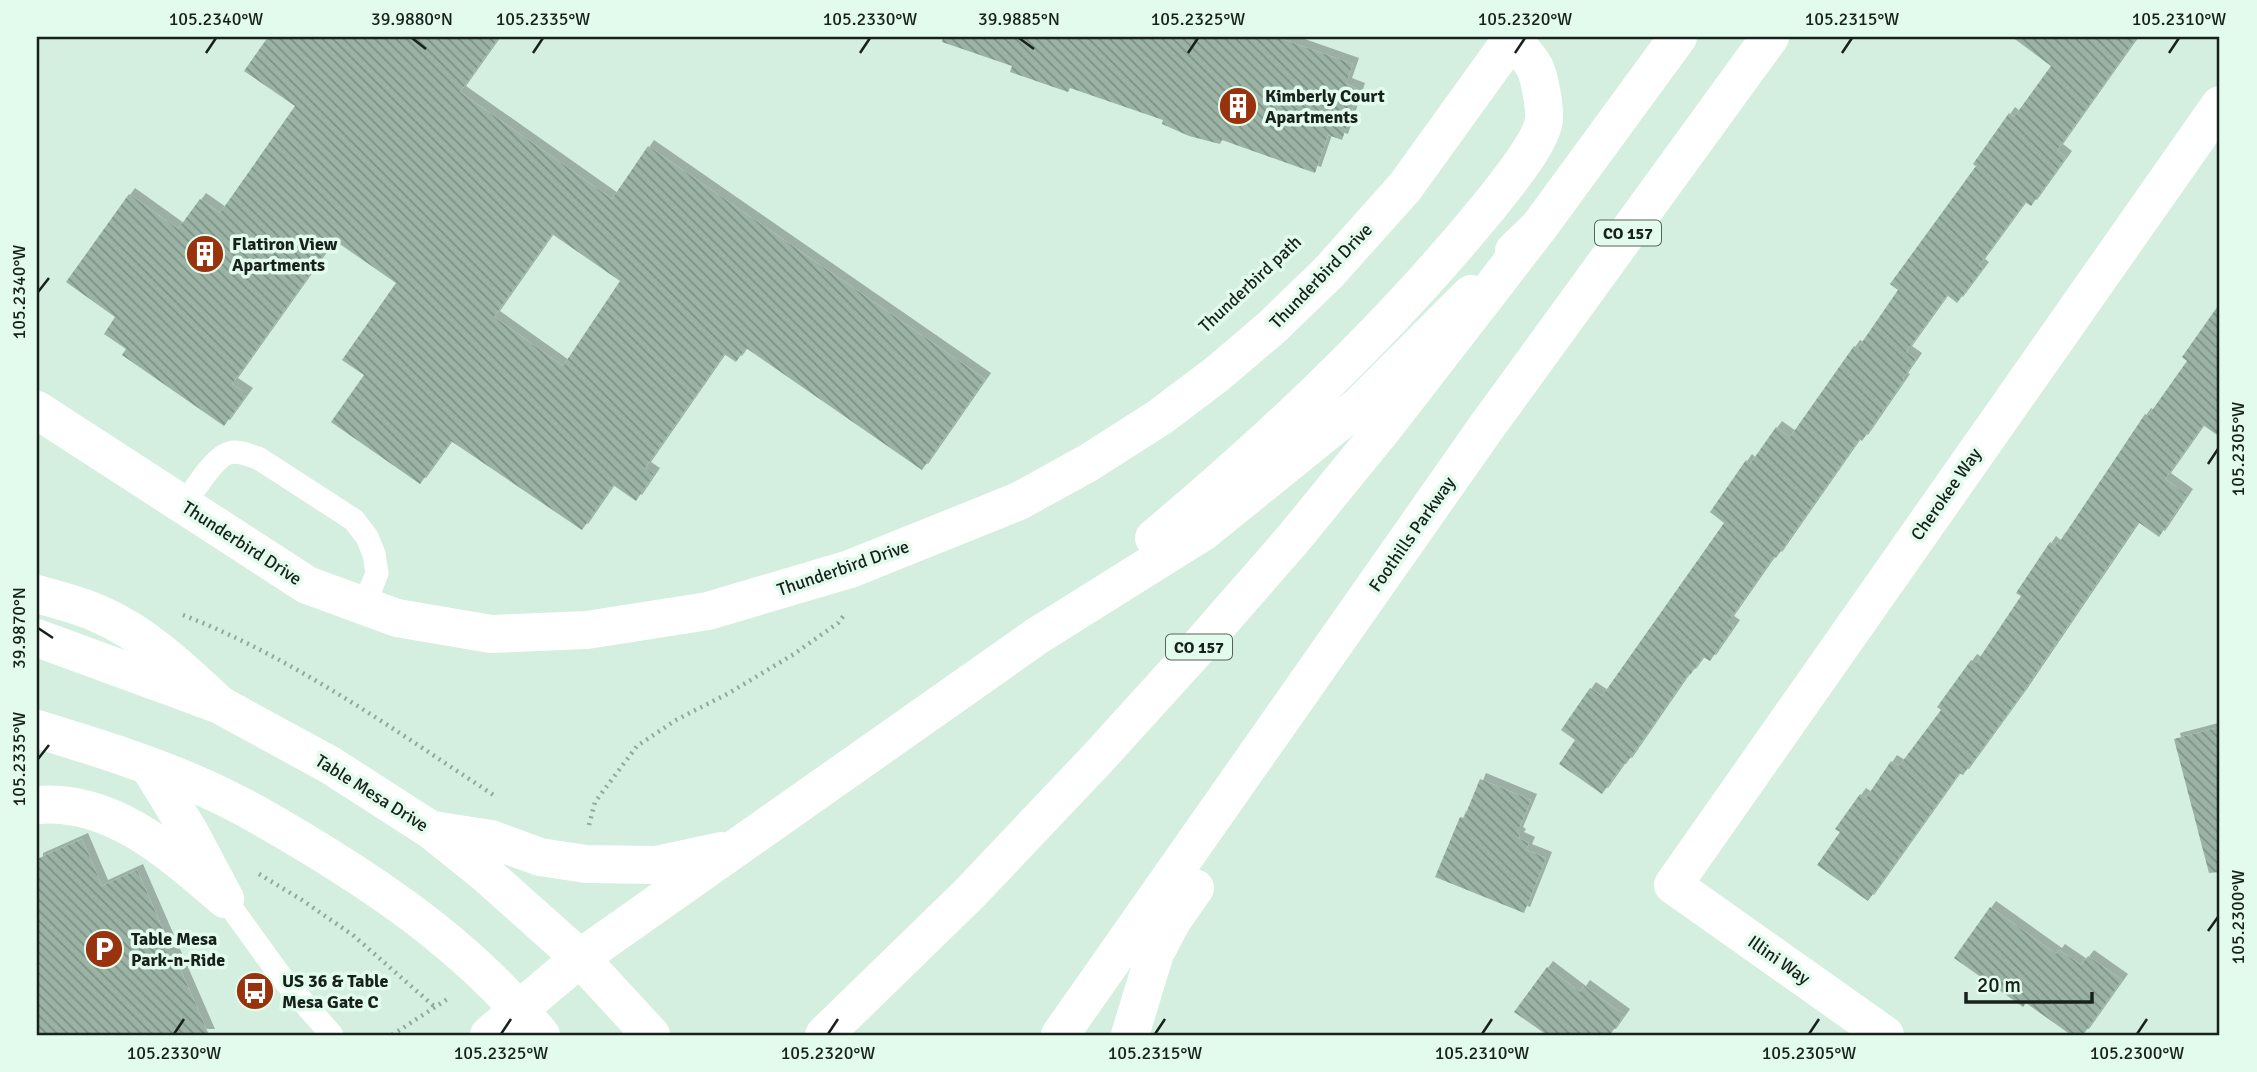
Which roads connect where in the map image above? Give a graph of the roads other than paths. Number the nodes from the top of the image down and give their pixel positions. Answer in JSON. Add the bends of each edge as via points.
{"nodes":[{"id":1,"x":1511,"y":37,"type":"edge"},
{"id":2,"x":1678,"y":37,"type":"edge"},
{"id":3,"x":1770,"y":37,"type":"edge"},
{"id":4,"x":2220,"y":105,"type":"edge"},
{"id":5,"x":1539,"y":227,"type":"junction"},
{"id":6,"x":37,"y":410,"type":"edge"},
{"id":7,"x":184,"y":505,"type":"junction"},
{"id":8,"x":37,"y":594,"type":"edge"},
{"id":9,"x":364,"y":606,"type":"junction"},
{"id":10,"x":1037,"y":636,"type":"junction"},
{"id":11,"x":37,"y":638,"type":"edge"},
{"id":12,"x":220,"y":705,"type":"junction"},
{"id":13,"x":37,"y":729,"type":"edge"},
{"id":14,"x":1275,"y":729,"type":"junction"},
{"id":15,"x":149,"y":766,"type":"junction"},
{"id":16,"x":37,"y":805,"type":"edge"},
{"id":17,"x":431,"y":830,"type":"junction"},
{"id":18,"x":739,"y":846,"type":"junction"},
{"id":19,"x":1673,"y":885,"type":"joint"},
{"id":20,"x":225,"y":899,"type":"junction"},
{"id":21,"x":580,"y":958,"type":"junction"},
{"id":22,"x":530,"y":1022,"type":"edge"},
{"id":23,"x":332,"y":1035,"type":"edge"},
{"id":24,"x":489,"y":1035,"type":"edge"},
{"id":25,"x":651,"y":1035,"type":"edge"},
{"id":26,"x":824,"y":1035,"type":"edge"},
{"id":27,"x":1060,"y":1035,"type":"edge"},
{"id":28,"x":1130,"y":1035,"type":"edge"},
{"id":29,"x":1885,"y":1035,"type":"edge"}],
"edges":[{"from":1,"to":9,"type":"main road","name":"Thunderbird Drive","via":[[1405,187],[1271,328],[1160,417],[1019,501],[850,569],[708,611],[587,630],[491,634],[397,618]]},
{"from":1,"to":10,"type":"main road","via":[[1535,67],[1544,121],[1506,185],[1348,363],[1226,478]]},
{"from":2,"to":5,"type":"main road","number":"CO 157"},
{"from":3,"to":14,"type":"main road","name":"Foothills Parkway","number":"CO 157","via":[[1485,429]]},
{"from":4,"to":19,"type":"main road","name":"Cherokee Way"},
{"from":5,"to":10,"type":"main road","via":[[1360,405],[1203,532]]},
{"from":5,"to":26,"type":"main road","number":"CO 157","via":[[1378,435],[1196,650],[969,894]]},
{"from":6,"to":7,"type":"main road","name":"Thunderbird Drive"},
{"from":7,"to":9,"type":"main road","name":"Thunderbird Drive","via":[[307,585]]},
{"from":7,"to":9,"type":"lane","via":[[223,456],[231,452],[258,458],[354,520],[367,537],[377,573]]},
{"from":8,"to":12,"type":"main road","via":[[98,613],[135,634],[159,649]]},
{"from":10,"to":18,"type":"main road"},
{"from":11,"to":12,"type":"main road","name":"Table Mesa Drive"},
{"from":12,"to":17,"type":"main road","name":"Table Mesa Drive","via":[[330,765]]},
{"from":13,"to":15,"type":"main road"},
{"from":14,"to":27,"type":"main road","name":"Foothills Parkway","number":"CO 157"},
{"from":14,"to":28,"type":"main road","via":[[1239,826],[1154,953]]},
{"from":15,"to":20,"type":"main road"},
{"from":15,"to":22,"type":"main road","via":[[244,807],[361,877],[422,919],[484,972]]},
{"from":16,"to":20,"type":"main road","via":[[88,809],[127,826],[168,851]]},
{"from":17,"to":18,"type":"main road","via":[[491,839],[540,857],[586,864],[656,865]]},
{"from":17,"to":21,"type":"main road","name":"Table Mesa Drive"},
{"from":18,"to":21,"type":"main road"},
{"from":19,"to":29,"type":"main road","name":"Illini Way"},
{"from":20,"to":23,"type":"lane","via":[[282,978]]},
{"from":21,"to":22,"type":"main road"},
{"from":21,"to":25,"type":"main road","name":"Table Mesa Drive"},
{"from":22,"to":24,"type":"main road"}]}
